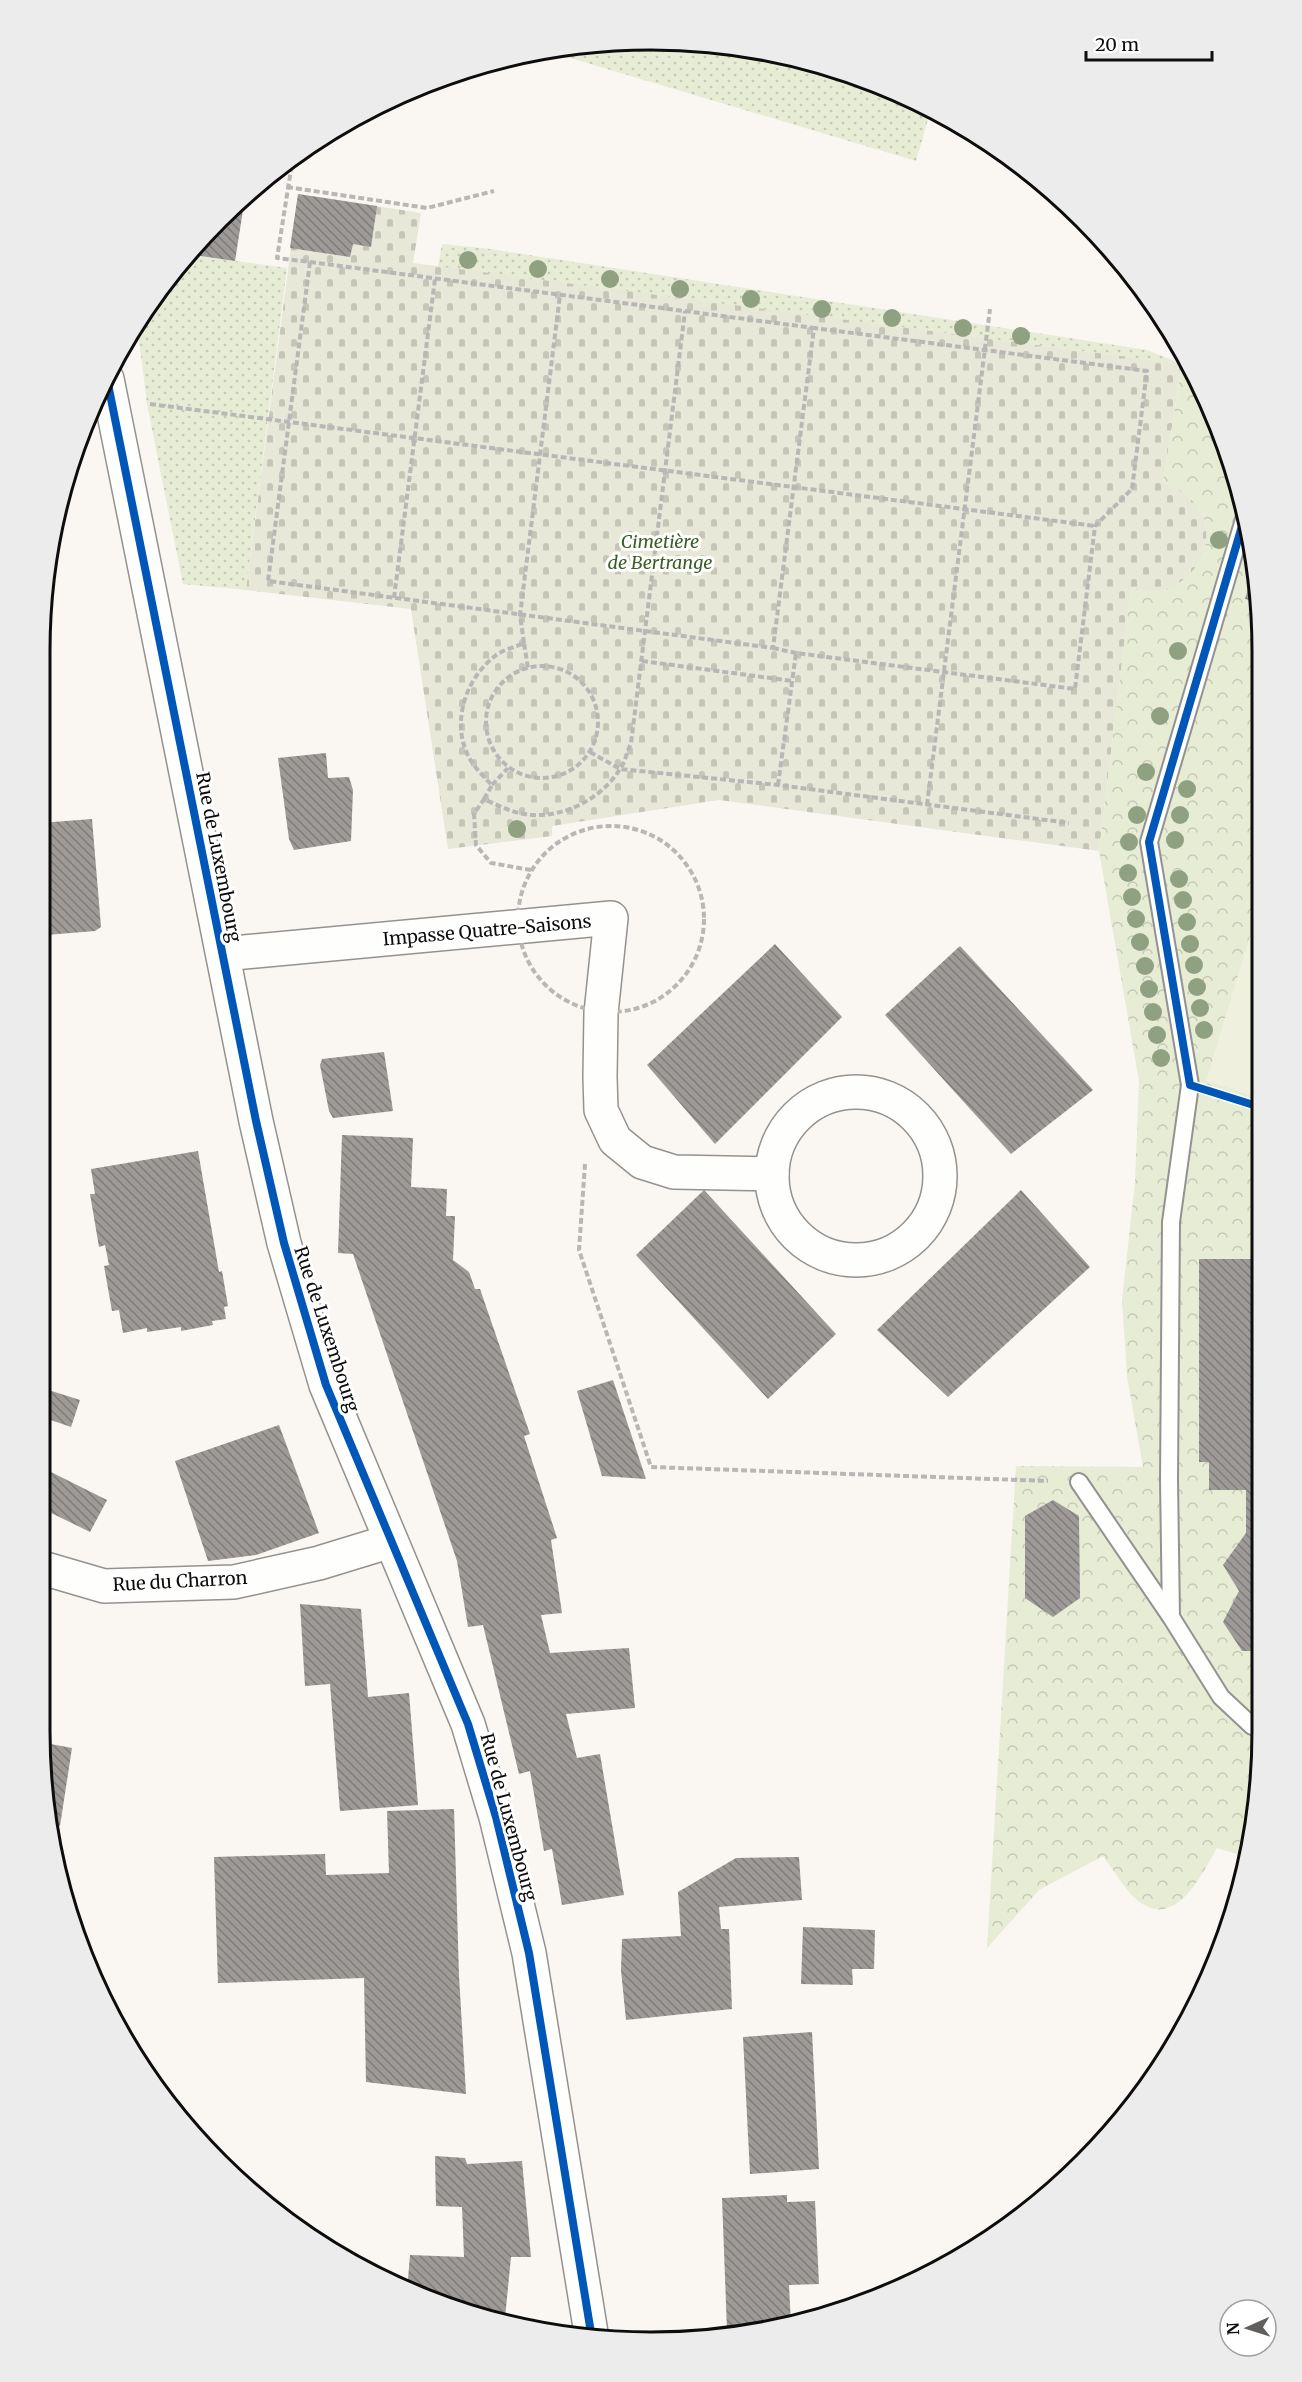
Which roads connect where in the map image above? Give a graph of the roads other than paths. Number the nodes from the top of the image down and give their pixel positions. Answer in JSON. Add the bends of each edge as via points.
{"nodes":[{"id":1,"x":109,"y":391,"type":"edge"},
{"id":2,"x":1240,"y":532,"type":"edge"},
{"id":3,"x":223,"y":954,"type":"junction"},
{"id":4,"x":772,"y":1174,"type":"junction"},
{"id":5,"x":1079,"y":1482,"type":"road end"},
{"id":6,"x":391,"y":1541,"type":"junction"},
{"id":7,"x":50,"y":1570,"type":"edge"},
{"id":8,"x":1171,"y":1617,"type":"junction"},
{"id":9,"x":1252,"y":1726,"type":"edge"},
{"id":10,"x":591,"y":2329,"type":"edge"}],
"edges":[{"from":1,"to":3,"type":"street","name":"Rue de Luxembourg"},
{"from":2,"to":8,"type":"lane","via":[[1149,842],[1190,1085],[1171,1222]]},
{"from":3,"to":4,"type":"street","name":"Impasse Quatre-Saisons","via":[[610,918],[602,1013],[601,1110],[615,1140],[642,1162],[674,1172]]},
{"from":3,"to":6,"type":"street","name":"Rue de Luxembourg","via":[[284,1243],[326,1385]]},
{"from":4,"to":4,"type":"street","via":[[778,1206],[797,1235],[826,1254],[855,1260],[880,1257],[907,1244],[925,1226],[939,1193],[937,1148],[919,1119],[891,1098],[859,1091],[826,1096],[798,1114],[778,1144]]},
{"from":5,"to":8,"type":"lane"},
{"from":6,"to":7,"type":"street","name":"Rue du Charron","via":[[319,1563],[234,1582],[104,1586]]},
{"from":6,"to":10,"type":"street","name":"Rue de Luxembourg","via":[[468,1724],[496,1817],[530,1953]]},
{"from":8,"to":9,"type":"lane","via":[[1221,1697]]}]}
